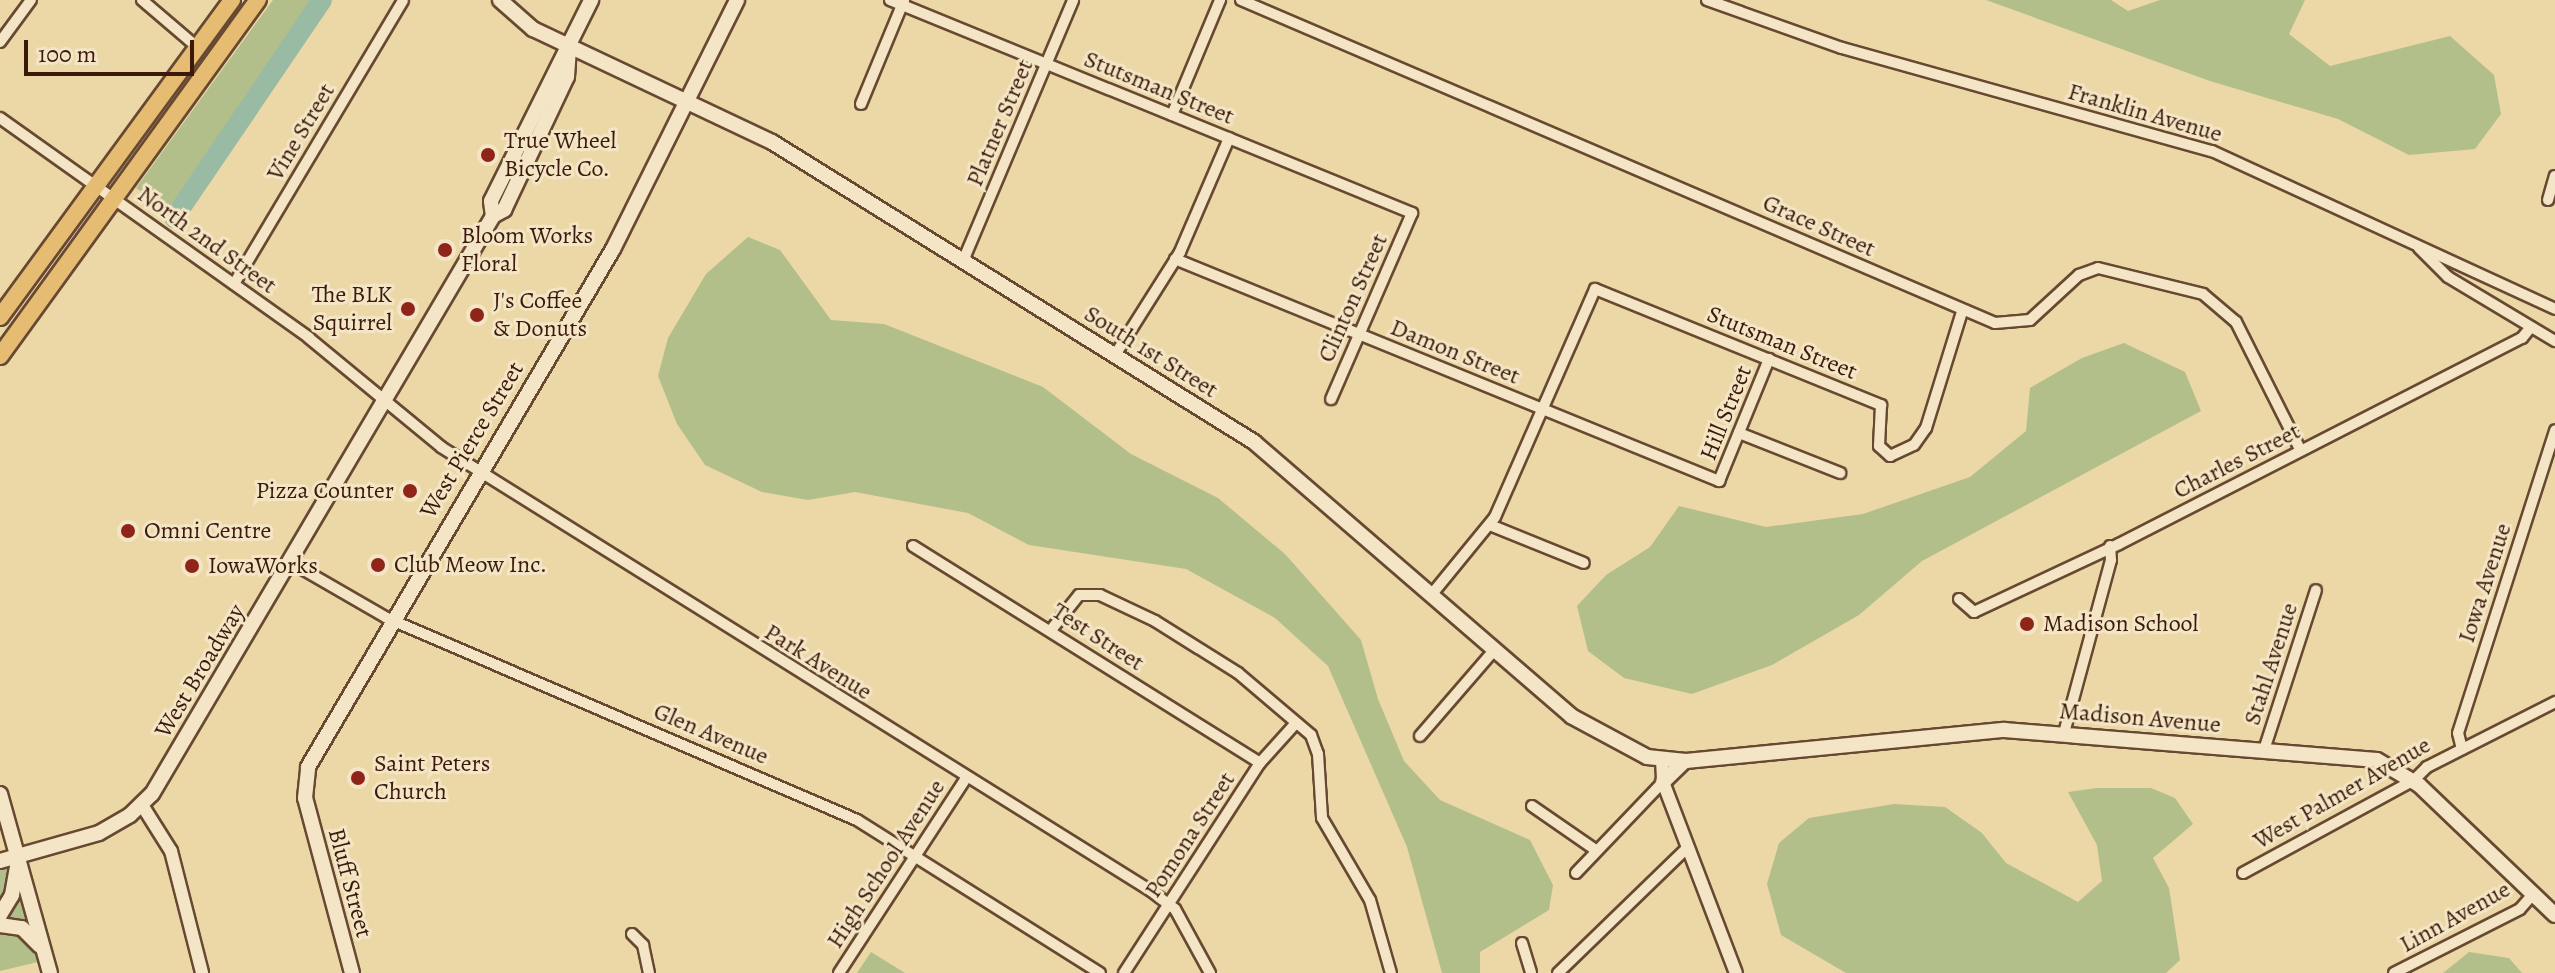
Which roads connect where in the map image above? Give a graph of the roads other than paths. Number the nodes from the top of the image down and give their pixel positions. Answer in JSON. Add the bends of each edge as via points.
{"nodes":[{"id":1,"x":31,"y":0,"type":"edge"},
{"id":2,"x":142,"y":0,"type":"edge"},
{"id":3,"x":232,"y":0,"type":"edge"},
{"id":4,"x":258,"y":0,"type":"edge"},
{"id":5,"x":403,"y":0,"type":"edge"},
{"id":6,"x":500,"y":0,"type":"edge"},
{"id":7,"x":591,"y":0,"type":"edge"},
{"id":8,"x":737,"y":0,"type":"edge"},
{"id":9,"x":890,"y":0,"type":"edge"},
{"id":10,"x":1073,"y":0,"type":"edge"},
{"id":11,"x":1220,"y":0,"type":"edge"},
{"id":12,"x":1241,"y":0,"type":"edge"},
{"id":13,"x":1707,"y":0,"type":"edge"},
{"id":14,"x":903,"y":2,"type":"edge"},
{"id":15,"x":0,"y":42,"type":"edge"},
{"id":16,"x":197,"y":47,"type":"junction"},
{"id":17,"x":569,"y":48,"type":"junction"},
{"id":18,"x":1046,"y":64,"type":"junction"},
{"id":19,"x":691,"y":101,"type":"junction"},
{"id":20,"x":861,"y":104,"type":"dead end"},
{"id":21,"x":1172,"y":115,"type":"junction"},
{"id":22,"x":0,"y":118,"type":"edge"},
{"id":23,"x":1229,"y":138,"type":"junction"},
{"id":24,"x":2555,"y":176,"type":"edge"},
{"id":25,"x":98,"y":183,"type":"junction"},
{"id":26,"x":114,"y":197,"type":"junction"},
{"id":27,"x":2548,"y":200,"type":"dead end"},
{"id":28,"x":1412,"y":213,"type":"joint"},
{"id":29,"x":2419,"y":248,"type":"junction"},
{"id":30,"x":1175,"y":259,"type":"junction"},
{"id":31,"x":963,"y":261,"type":"junction"},
{"id":32,"x":234,"y":284,"type":"junction"},
{"id":33,"x":2555,"y":309,"type":"edge"},
{"id":34,"x":1962,"y":312,"type":"junction"},
{"id":35,"x":0,"y":317,"type":"edge"},
{"id":36,"x":2531,"y":327,"type":"junction"},
{"id":37,"x":1359,"y":334,"type":"junction"},
{"id":38,"x":2555,"y":341,"type":"edge"},
{"id":39,"x":1115,"y":355,"type":"junction"},
{"id":40,"x":0,"y":356,"type":"edge"},
{"id":41,"x":1769,"y":359,"type":"junction"},
{"id":42,"x":1331,"y":399,"type":"dead end"},
{"id":43,"x":386,"y":400,"type":"junction"},
{"id":44,"x":1541,"y":409,"type":"junction"},
{"id":45,"x":2555,"y":430,"type":"edge"},
{"id":46,"x":1739,"y":433,"type":"junction"},
{"id":47,"x":2301,"y":451,"type":"junction"},
{"id":48,"x":478,"y":472,"type":"junction"},
{"id":49,"x":1840,"y":473,"type":"dead end"},
{"id":50,"x":1719,"y":481,"type":"joint"},
{"id":51,"x":1490,"y":525,"type":"junction"},
{"id":52,"x":913,"y":546,"type":"dead end"},
{"id":53,"x":2110,"y":546,"type":"junction"},
{"id":54,"x":290,"y":562,"type":"junction"},
{"id":55,"x":1584,"y":563,"type":"dead end"},
{"id":56,"x":2316,"y":590,"type":"dead end"},
{"id":57,"x":1432,"y":594,"type":"junction"},
{"id":58,"x":1959,"y":599,"type":"dead end"},
{"id":59,"x":394,"y":619,"type":"junction"},
{"id":60,"x":1051,"y":630,"type":"junction"},
{"id":61,"x":1495,"y":649,"type":"junction"},
{"id":62,"x":2555,"y":702,"type":"edge"},
{"id":63,"x":1296,"y":723,"type":"junction"},
{"id":64,"x":2064,"y":733,"type":"junction"},
{"id":65,"x":1420,"y":736,"type":"dead end"},
{"id":66,"x":2462,"y":749,"type":"junction"},
{"id":67,"x":2264,"y":750,"type":"junction"},
{"id":68,"x":1662,"y":760,"type":"junction"},
{"id":69,"x":1684,"y":762,"type":"junction"},
{"id":70,"x":1260,"y":763,"type":"junction"},
{"id":71,"x":966,"y":778,"type":"junction"},
{"id":72,"x":2414,"y":780,"type":"junction"},
{"id":73,"x":1663,"y":782,"type":"junction"},
{"id":74,"x":0,"y":794,"type":"edge"},
{"id":75,"x":142,"y":805,"type":"junction"},
{"id":76,"x":307,"y":805,"type":"joint"},
{"id":77,"x":1532,"y":806,"type":"dead end"},
{"id":78,"x":1687,"y":848,"type":"junction"},
{"id":79,"x":1594,"y":849,"type":"junction"},
{"id":80,"x":19,"y":856,"type":"junction"},
{"id":81,"x":915,"y":857,"type":"junction"},
{"id":82,"x":0,"y":861,"type":"edge"},
{"id":83,"x":1576,"y":873,"type":"dead end"},
{"id":84,"x":2243,"y":873,"type":"dead end"},
{"id":85,"x":2533,"y":894,"type":"junction"},
{"id":86,"x":1169,"y":905,"type":"junction"},
{"id":87,"x":0,"y":915,"type":"edge"},
{"id":88,"x":2555,"y":915,"type":"edge"},
{"id":89,"x":0,"y":925,"type":"edge"},
{"id":90,"x":632,"y":934,"type":"dead end"},
{"id":91,"x":1522,"y":943,"type":"dead end"},
{"id":92,"x":45,"y":953,"type":"junction"},
{"id":93,"x":50,"y":973,"type":"edge"},
{"id":94,"x":202,"y":973,"type":"edge"},
{"id":95,"x":352,"y":973,"type":"edge"},
{"id":96,"x":649,"y":973,"type":"edge"},
{"id":97,"x":839,"y":973,"type":"edge"},
{"id":98,"x":1100,"y":973,"type":"edge"},
{"id":99,"x":1124,"y":973,"type":"edge"},
{"id":100,"x":1210,"y":973,"type":"edge"},
{"id":101,"x":1391,"y":973,"type":"edge"},
{"id":102,"x":1531,"y":973,"type":"edge"},
{"id":103,"x":1558,"y":973,"type":"edge"},
{"id":104,"x":1736,"y":973,"type":"edge"},
{"id":105,"x":2394,"y":973,"type":"edge"}],
"edges":[{"from":1,"to":15,"type":"street"},
{"from":2,"to":16,"type":"street"},
{"from":3,"to":16,"type":"main road"},
{"from":4,"to":26,"type":"main road"},
{"from":5,"to":32,"type":"street","name":"Vine Street"},
{"from":6,"to":17,"type":"main road","name":"South 1st Street","via":[[520,22]]},
{"from":7,"to":17,"type":"main road","name":"West Broadway"},
{"from":8,"to":19,"type":"main road","name":"West Pierce Street"},
{"from":9,"to":14,"type":"street","name":"Stutsman Street"},
{"from":10,"to":18,"type":"street","name":"Platner Street"},
{"from":11,"to":21,"type":"street"},
{"from":12,"to":34,"type":"street","name":"Grace Street"},
{"from":13,"to":29,"type":"street","name":"Franklin Avenue","via":[[1828,44],[2212,151]]},
{"from":14,"to":18,"type":"street","name":"Stutsman Street"},
{"from":14,"to":20,"type":"street"},
{"from":16,"to":25,"type":"main road"},
{"from":17,"to":19,"type":"main road","name":"South 1st Street"},
{"from":17,"to":43,"type":"main road","name":"West Broadway","via":[[567,77],[504,210],[493,216]]},
{"from":18,"to":21,"type":"street","name":"Stutsman Street"},
{"from":18,"to":31,"type":"street","name":"Platner Street"},
{"from":19,"to":31,"type":"main road","name":"South 1st Street","via":[[772,142]]},
{"from":19,"to":48,"type":"main road","name":"West Pierce Street","via":[[613,249]]},
{"from":21,"to":23,"type":"street","name":"Stutsman Street"},
{"from":22,"to":25,"type":"street","name":"North 2nd Street"},
{"from":23,"to":28,"type":"street","name":"Stutsman Street"},
{"from":23,"to":30,"type":"street"},
{"from":24,"to":27,"type":"street"},
{"from":25,"to":26,"type":"street","name":"North 2nd Street"},
{"from":25,"to":35,"type":"main road"},
{"from":26,"to":32,"type":"street","name":"North 2nd Street"},
{"from":26,"to":40,"type":"main road"},
{"from":28,"to":37,"type":"street","name":"Clinton Street"},
{"from":29,"to":33,"type":"street","name":"Franklin Avenue"},
{"from":29,"to":36,"type":"street","via":[[2448,277]]},
{"from":30,"to":37,"type":"street","name":"Damon Street"},
{"from":30,"to":39,"type":"street"},
{"from":31,"to":39,"type":"main road","name":"South 1st Street"},
{"from":32,"to":43,"type":"street","name":"North 2nd Street"},
{"from":34,"to":41,"type":"street","name":"Stutsman Street","via":[[1926,428],[1914,445],[1896,456],[1882,452],[1881,405]]},
{"from":34,"to":47,"type":"street","name":"Grace Street","via":[[2006,324],[2030,320],[2079,275],[2098,268],[2203,294],[2236,322]]},
{"from":36,"to":38,"type":"street"},
{"from":36,"to":47,"type":"street","name":"Charles Street","via":[[2522,338]]},
{"from":37,"to":42,"type":"street","name":"Clinton Street"},
{"from":37,"to":44,"type":"street","name":"Damon Street"},
{"from":39,"to":57,"type":"main road","name":"South 1st Street","via":[[1254,442]]},
{"from":41,"to":44,"type":"street","name":"Stutsman Street","via":[[1595,289]]},
{"from":41,"to":46,"type":"street","name":"Hill Street"},
{"from":43,"to":48,"type":"street","name":"Park Avenue","via":[[409,424]]},
{"from":43,"to":54,"type":"main road","name":"West Broadway"},
{"from":44,"to":50,"type":"street","name":"Damon Street"},
{"from":44,"to":51,"type":"street"},
{"from":45,"to":66,"type":"street","name":"Iowa Avenue","via":[[2458,733]]},
{"from":46,"to":49,"type":"street"},
{"from":46,"to":50,"type":"street","name":"Hill Street"},
{"from":47,"to":53,"type":"street","name":"Charles Street"},
{"from":48,"to":59,"type":"main road","name":"West Pierce Street"},
{"from":48,"to":71,"type":"street","name":"Park Avenue"},
{"from":51,"to":55,"type":"street"},
{"from":51,"to":57,"type":"street"},
{"from":52,"to":60,"type":"street","name":"Test Street"},
{"from":53,"to":58,"type":"street","name":"Charles Street","via":[[1974,612]]},
{"from":53,"to":64,"type":"street","via":[[2111,560]]},
{"from":54,"to":59,"type":"street","name":"Glen Avenue"},
{"from":54,"to":75,"type":"main road","name":"West Broadway"},
{"from":56,"to":67,"type":"street","name":"Stahl Avenue"},
{"from":57,"to":61,"type":"main road","name":"South 1st Street"},
{"from":59,"to":76,"type":"main road","name":"West Pierce Street","via":[[313,755],[304,781]]},
{"from":59,"to":81,"type":"street","name":"Glen Avenue","via":[[841,812]]},
{"from":60,"to":63,"type":"street","via":[[1079,595],[1100,595],[1212,655]]},
{"from":60,"to":70,"type":"street","name":"Test Street"},
{"from":61,"to":65,"type":"street"},
{"from":61,"to":68,"type":"main road","name":"South 1st Street","via":[[1571,716]]},
{"from":62,"to":66,"type":"street","name":"West Palmer Avenue"},
{"from":63,"to":70,"type":"street","name":"Pomona Street"},
{"from":63,"to":101,"type":"street","via":[[1316,743],[1322,818],[1370,900]]},
{"from":64,"to":67,"type":"main road","name":"Madison Avenue"},
{"from":64,"to":69,"type":"main road","name":"Madison Avenue","via":[[2004,730]]},
{"from":66,"to":72,"type":"street","name":"West Palmer Avenue"},
{"from":67,"to":72,"type":"main road","name":"Madison Avenue","via":[[2377,760]]},
{"from":68,"to":69,"type":"main road","name":"Madison Avenue"},
{"from":68,"to":73,"type":"street"},
{"from":69,"to":73,"type":"main road"},
{"from":70,"to":86,"type":"street","name":"Pomona Street"},
{"from":71,"to":81,"type":"street","name":"High School Avenue"},
{"from":71,"to":86,"type":"street","name":"Park Avenue"},
{"from":72,"to":84,"type":"street","name":"West Palmer Avenue"},
{"from":72,"to":85,"type":"main road","name":"Madison Avenue"},
{"from":73,"to":78,"type":"street"},
{"from":73,"to":79,"type":"street"},
{"from":74,"to":80,"type":"main road"},
{"from":75,"to":80,"type":"main road","name":"West Broadway","via":[[99,833]]},
{"from":75,"to":94,"type":"street","via":[[171,851]]},
{"from":76,"to":95,"type":"main road","name":"Bluff Street"},
{"from":77,"to":79,"type":"street"},
{"from":78,"to":103,"type":"street"},
{"from":78,"to":104,"type":"street"},
{"from":79,"to":83,"type":"street"},
{"from":80,"to":82,"type":"main road","name":"West Broadway"},
{"from":80,"to":87,"type":"main road","via":[[12,895]]},
{"from":80,"to":92,"type":"main road"},
{"from":81,"to":97,"type":"street","name":"High School Avenue"},
{"from":81,"to":98,"type":"street","name":"Glen Avenue"},
{"from":85,"to":88,"type":"main road","name":"Madison Avenue"},
{"from":85,"to":105,"type":"street","name":"Linn Avenue","via":[[2520,909]]},
{"from":86,"to":99,"type":"street","name":"Pomona Street"},
{"from":86,"to":100,"type":"street","name":"Park Avenue","via":[[1186,925]]},
{"from":89,"to":92,"type":"main road","via":[[29,932]]},
{"from":90,"to":96,"type":"street","via":[[643,945]]},
{"from":91,"to":102,"type":"street"},
{"from":92,"to":93,"type":"main road"}]}
